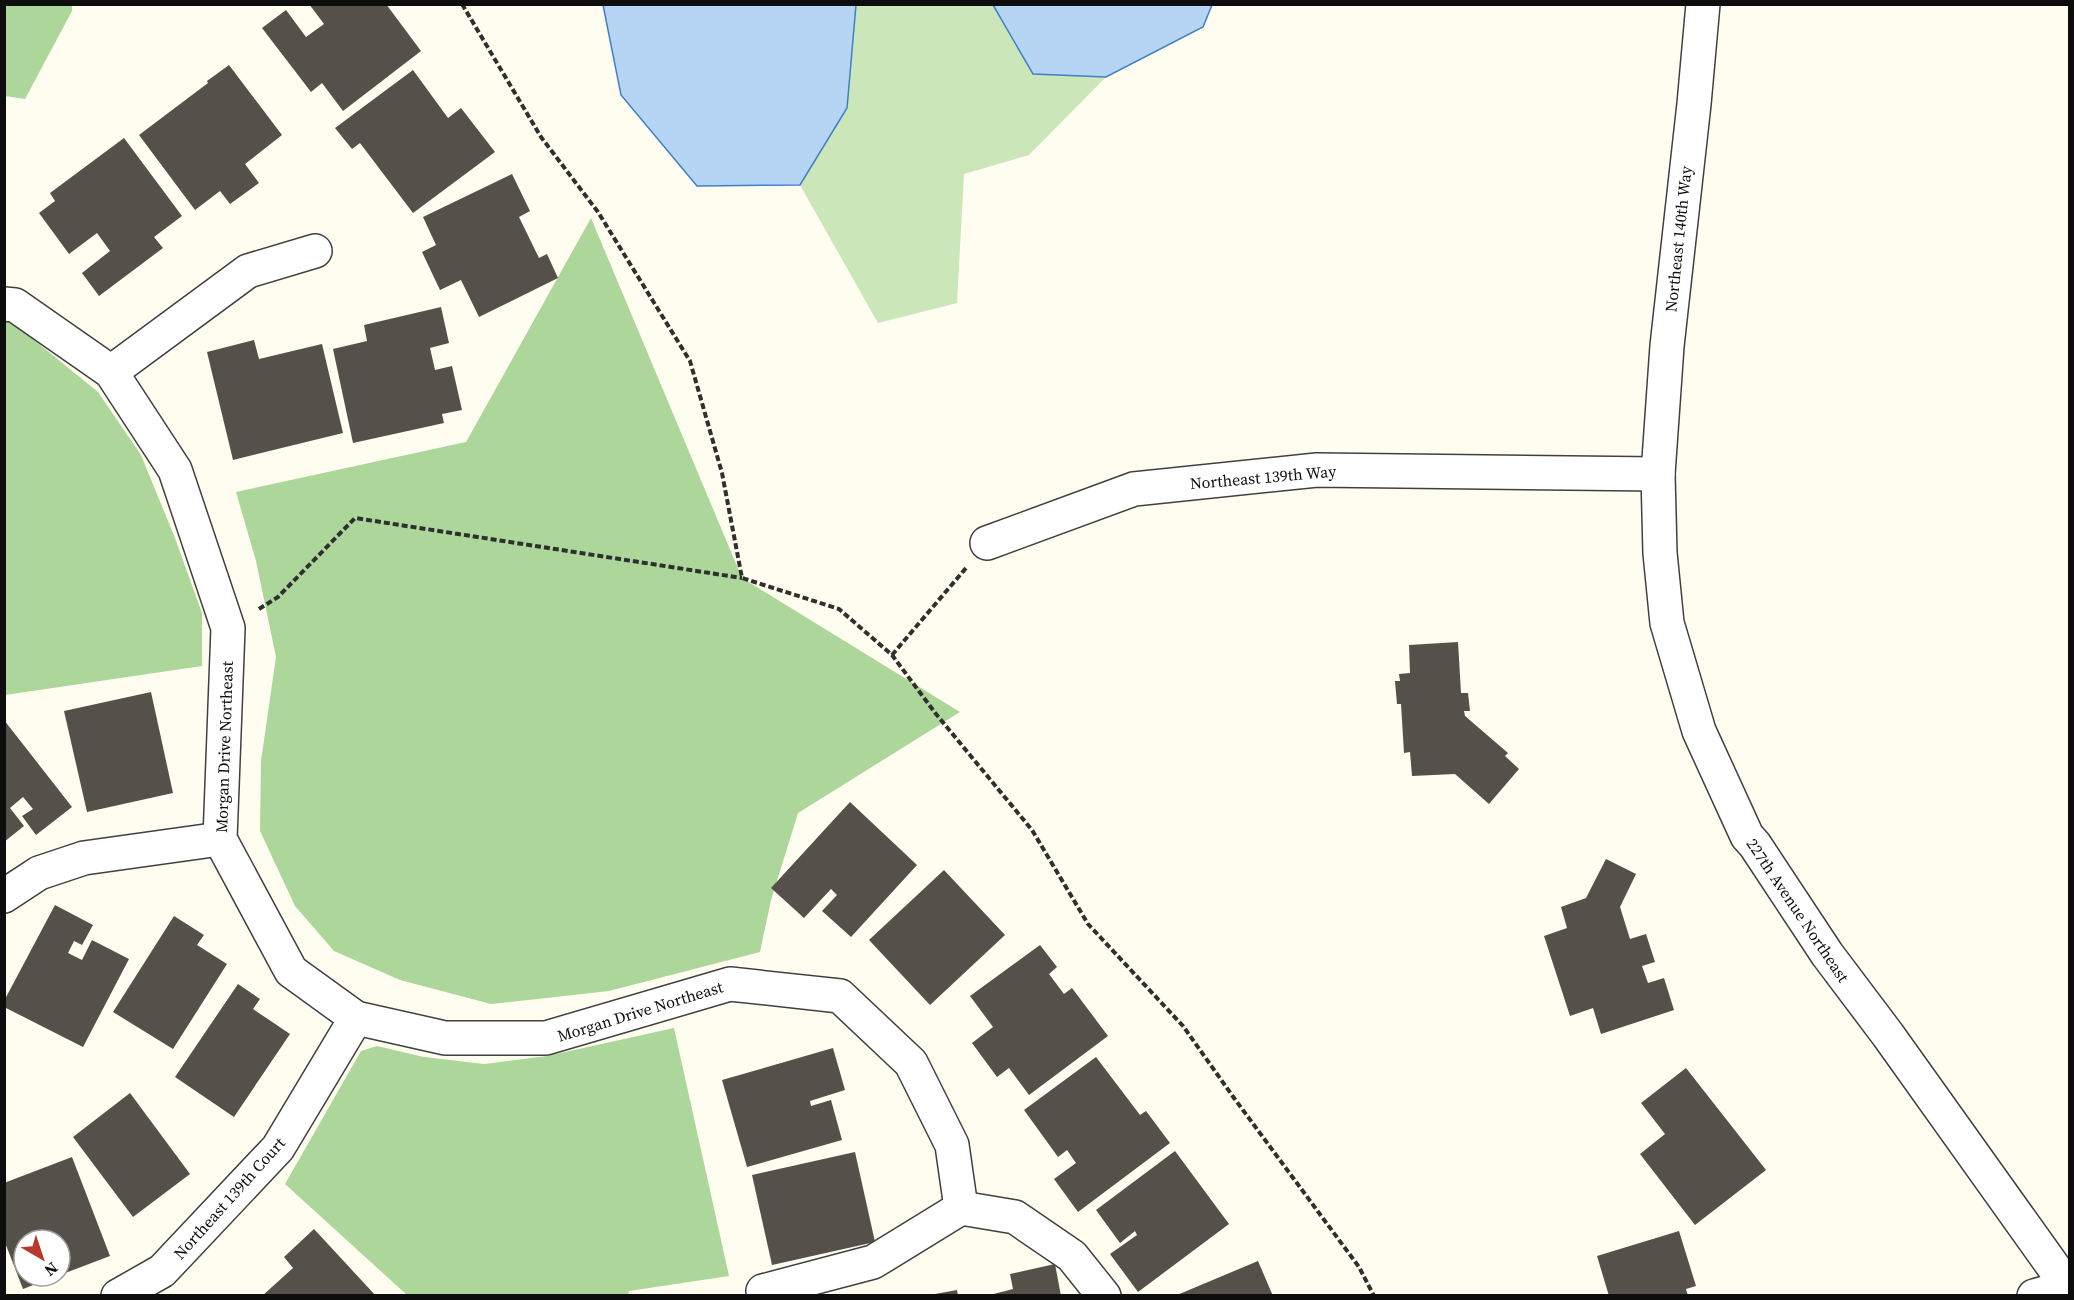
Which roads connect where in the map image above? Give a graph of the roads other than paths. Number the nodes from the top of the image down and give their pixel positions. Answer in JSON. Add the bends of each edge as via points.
{"nodes":[{"id":1,"x":1703,"y":4,"type":"edge"},
{"id":2,"x":315,"y":251,"type":"dead end"},
{"id":3,"x":4,"y":303,"type":"edge"},
{"id":4,"x":111,"y":372,"type":"junction"},
{"id":5,"x":1658,"y":474,"type":"junction"},
{"id":6,"x":987,"y":543,"type":"road end"},
{"id":7,"x":220,"y":839,"type":"junction"},
{"id":8,"x":4,"y":896,"type":"edge"},
{"id":9,"x":356,"y":1018,"type":"junction"},
{"id":10,"x":961,"y":1208,"type":"junction"},
{"id":11,"x":2069,"y":1287,"type":"edge"},
{"id":12,"x":763,"y":1291,"type":"dead end"},
{"id":13,"x":118,"y":1296,"type":"edge"},
{"id":14,"x":1104,"y":1296,"type":"edge"},
{"id":15,"x":2034,"y":1296,"type":"edge"}],
"edges":[{"from":1,"to":5,"type":"street","name":"Northeast 140th Way","via":[[1668,335]]},
{"from":2,"to":4,"type":"street","via":[[248,271]]},
{"from":3,"to":4,"type":"street","name":"Morgan Drive Northeast","via":[[15,305]]},
{"from":4,"to":7,"type":"street","name":"Morgan Drive Northeast","via":[[175,470],[228,628]]},
{"from":5,"to":6,"type":"street","name":"Northeast 139th Way","via":[[1317,470],[1134,489]]},
{"from":5,"to":11,"type":"street","name":"227th Avenue Northeast","via":[[1667,623],[1699,731],[1747,836],[1827,954]]},
{"from":7,"to":8,"type":"street","via":[[84,858],[39,873]]},
{"from":7,"to":9,"type":"street","name":"Morgan Drive Northeast","via":[[291,970]]},
{"from":9,"to":10,"type":"street","name":"Morgan Drive Northeast","via":[[445,1038],[546,1038],[730,984],[840,996],[911,1063],[952,1145]]},
{"from":9,"to":13,"type":"street","name":"Northeast 139th Court","via":[[278,1148],[162,1271]]},
{"from":10,"to":12,"type":"street","via":[[873,1262]]},
{"from":10,"to":14,"type":"street","via":[[1016,1217],[1072,1256]]},
{"from":11,"to":15,"type":"street"}]}
